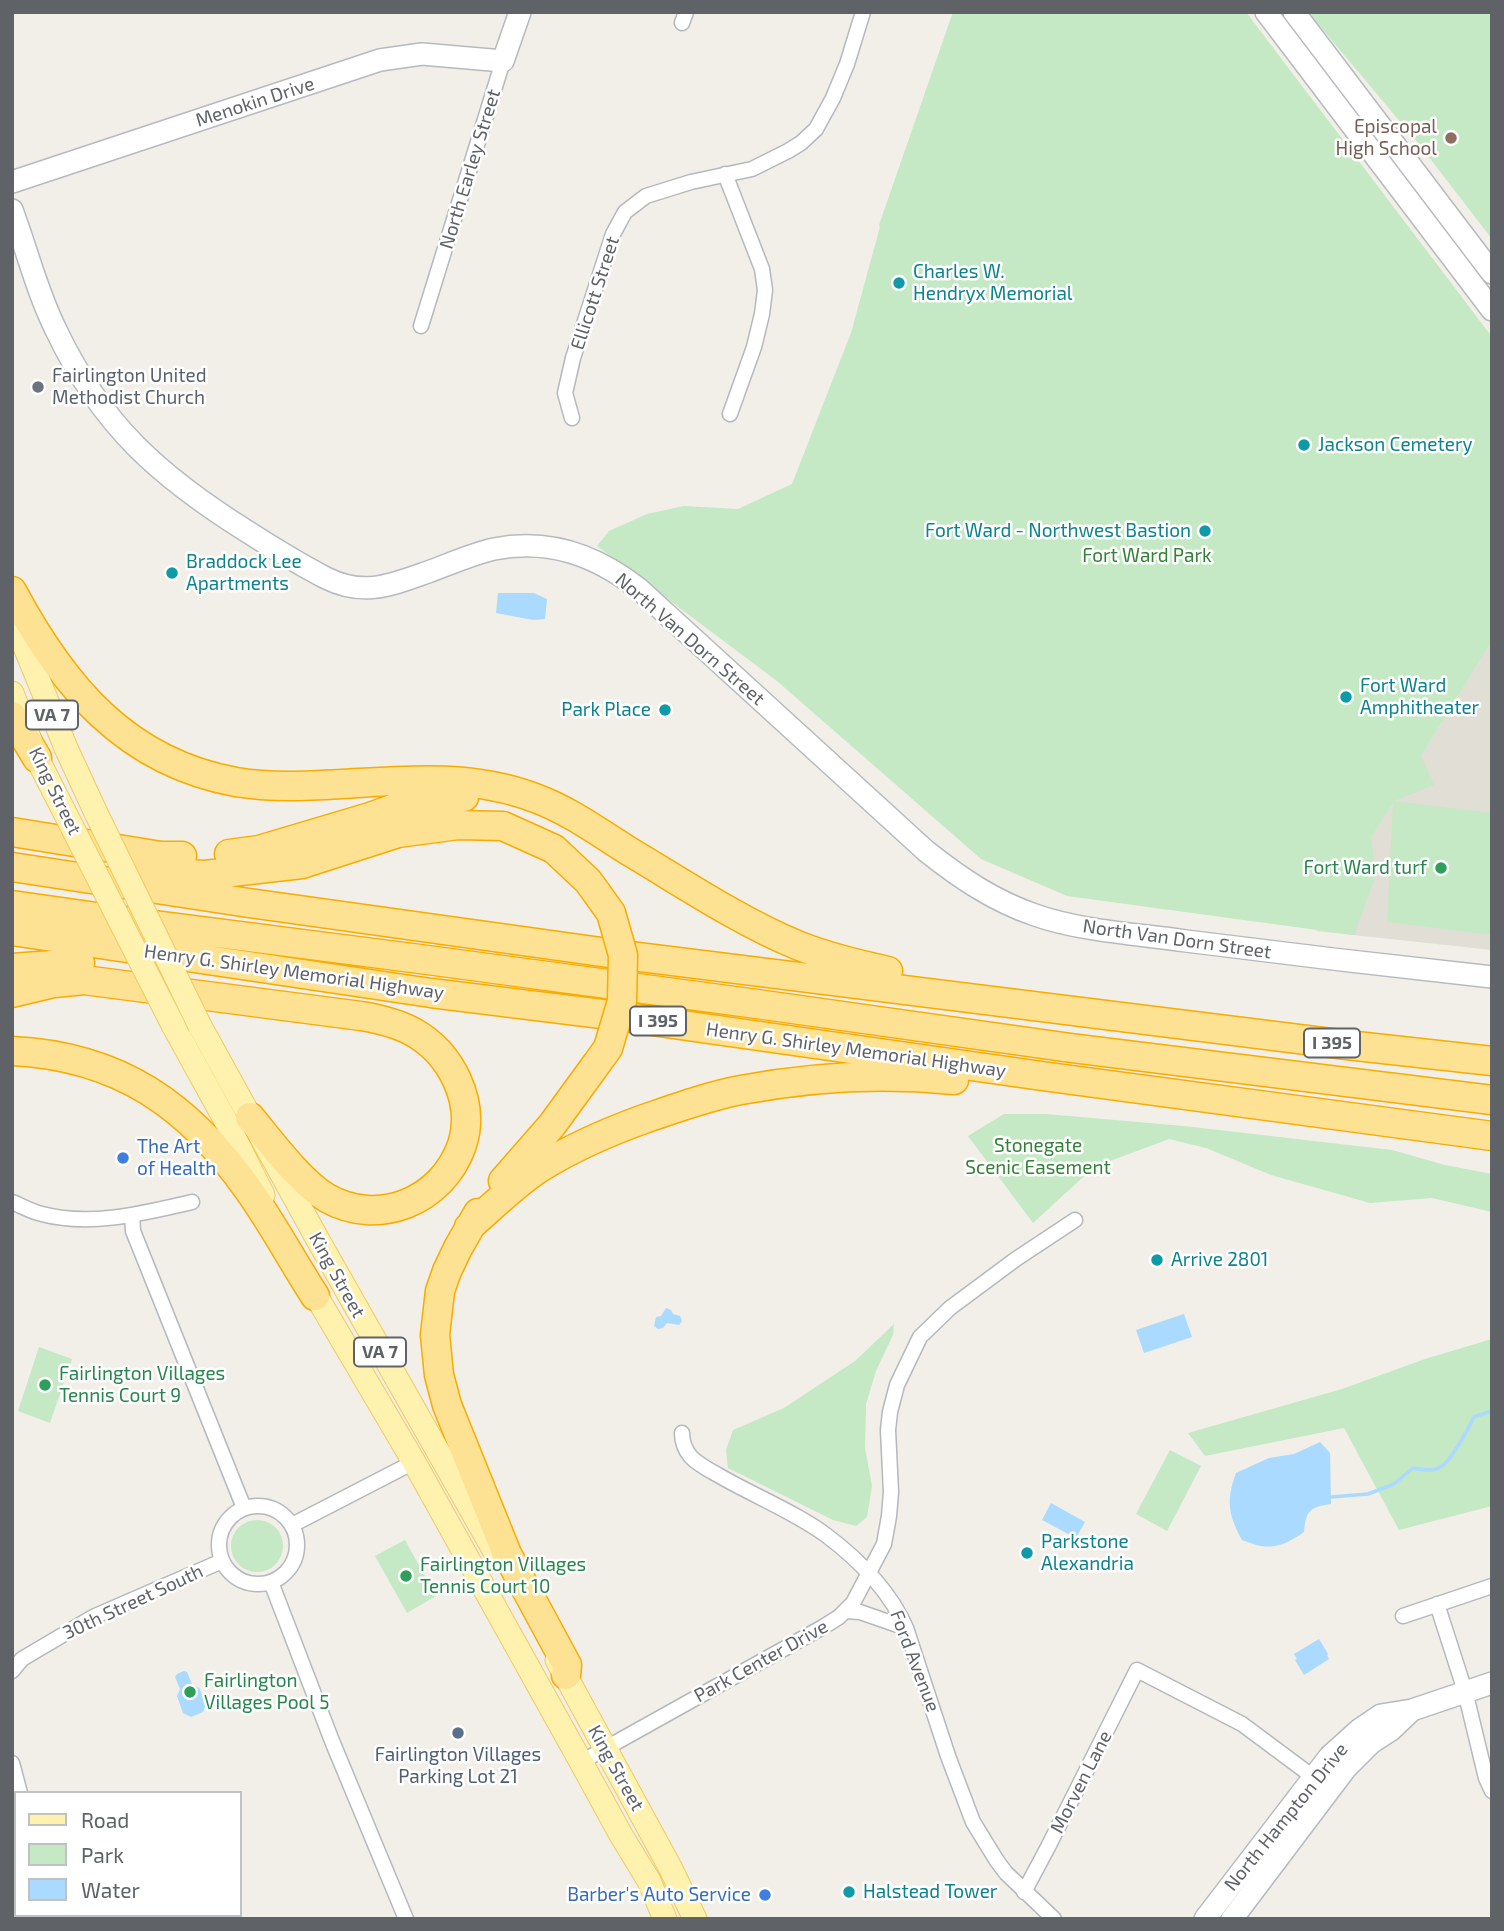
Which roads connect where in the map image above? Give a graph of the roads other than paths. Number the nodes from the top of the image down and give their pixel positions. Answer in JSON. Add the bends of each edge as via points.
{"nodes":[{"id":1,"x":520,"y":12,"type":"edge"},
{"id":2,"x":863,"y":12,"type":"edge"},
{"id":3,"x":1266,"y":12,"type":"edge"},
{"id":4,"x":1294,"y":12,"type":"edge"},
{"id":5,"x":503,"y":61,"type":"junction"},
{"id":6,"x":725,"y":174,"type":"junction"},
{"id":7,"x":12,"y":181,"type":"edge"},
{"id":8,"x":12,"y":210,"type":"edge"},
{"id":9,"x":1492,"y":273,"type":"edge"},
{"id":10,"x":1492,"y":310,"type":"edge"},
{"id":11,"x":421,"y":326,"type":"dead end"},
{"id":12,"x":730,"y":414,"type":"dead end"},
{"id":13,"x":572,"y":418,"type":"dead end"},
{"id":14,"x":12,"y":591,"type":"edge"},
{"id":15,"x":12,"y":615,"type":"edge"},
{"id":16,"x":12,"y":693,"type":"edge"},
{"id":17,"x":12,"y":716,"type":"edge"},
{"id":18,"x":37,"y":758,"type":"junction"},
{"id":19,"x":569,"y":814,"type":"junction"},
{"id":20,"x":12,"y":832,"type":"edge"},
{"id":21,"x":12,"y":866,"type":"edge"},
{"id":22,"x":12,"y":905,"type":"edge"},
{"id":23,"x":12,"y":931,"type":"edge"},
{"id":24,"x":12,"y":968,"type":"edge"},
{"id":25,"x":1492,"y":977,"type":"edge"},
{"id":26,"x":12,"y":993,"type":"edge"},
{"id":27,"x":431,"y":993,"type":"junction"},
{"id":28,"x":1173,"y":1024,"type":"junction"},
{"id":29,"x":12,"y":1051,"type":"edge"},
{"id":30,"x":1492,"y":1061,"type":"edge"},
{"id":31,"x":1492,"y":1100,"type":"edge"},
{"id":32,"x":1303,"y":1112,"type":"junction"},
{"id":33,"x":250,"y":1116,"type":"junction"},
{"id":34,"x":1492,"y":1136,"type":"edge"},
{"id":35,"x":12,"y":1202,"type":"edge"},
{"id":36,"x":192,"y":1202,"type":"dead end"},
{"id":37,"x":132,"y":1215,"type":"junction"},
{"id":38,"x":1075,"y":1220,"type":"dead end"},
{"id":39,"x":469,"y":1227,"type":"junction"},
{"id":40,"x":315,"y":1296,"type":"junction"},
{"id":41,"x":682,"y":1433,"type":"dead end"},
{"id":42,"x":414,"y":1462,"type":"junction"},
{"id":43,"x":244,"y":1508,"type":"junction"},
{"id":44,"x":292,"y":1525,"type":"junction"},
{"id":45,"x":222,"y":1561,"type":"junction"},
{"id":46,"x":869,"y":1574,"type":"junction"},
{"id":47,"x":271,"y":1583,"type":"junction"},
{"id":48,"x":1492,"y":1586,"type":"edge"},
{"id":49,"x":1437,"y":1604,"type":"junction"},
{"id":50,"x":846,"y":1611,"type":"junction"},
{"id":51,"x":1403,"y":1616,"type":"dead end"},
{"id":52,"x":906,"y":1628,"type":"junction"},
{"id":53,"x":12,"y":1671,"type":"edge"},
{"id":54,"x":566,"y":1675,"type":"junction"},
{"id":55,"x":1492,"y":1683,"type":"edge"},
{"id":56,"x":1465,"y":1691,"type":"junction"},
{"id":57,"x":606,"y":1748,"type":"junction"},
{"id":58,"x":582,"y":1762,"type":"junction"},
{"id":59,"x":12,"y":1763,"type":"edge"},
{"id":60,"x":1321,"y":1783,"type":"junction"},
{"id":61,"x":19,"y":1791,"type":"edge"},
{"id":62,"x":1492,"y":1791,"type":"edge"},
{"id":63,"x":1024,"y":1892,"type":"junction"},
{"id":64,"x":406,"y":1919,"type":"edge"},
{"id":65,"x":665,"y":1919,"type":"edge"},
{"id":66,"x":695,"y":1919,"type":"edge"},
{"id":67,"x":1054,"y":1919,"type":"edge"},
{"id":68,"x":1205,"y":1919,"type":"edge"},
{"id":69,"x":1232,"y":1919,"type":"edge"}],
"edges":[{"from":1,"to":5,"type":"main road","name":"North Earley Street"},
{"from":2,"to":6,"type":"street","name":"Ellicott Street","via":[[847,64],[816,129],[789,152],[752,169]]},
{"from":3,"to":10,"type":"main road"},
{"from":4,"to":9,"type":"main road"},
{"from":5,"to":7,"type":"main road","name":"Menokin Drive","via":[[422,54],[380,60]]},
{"from":5,"to":11,"type":"street","name":"North Earley Street"},
{"from":6,"to":12,"type":"street","via":[[762,269],[765,290],[754,347]]},
{"from":6,"to":13,"type":"street","name":"Ellicott Street","via":[[646,197],[625,212],[613,234],[573,358],[565,393]]},
{"from":8,"to":25,"type":"main road","name":"North Van Dorn Street","via":[[55,329],[88,388],[113,421],[180,486],[326,578],[375,588],[493,549],[543,547],[577,553],[639,589],[926,850],[970,884],[1009,905],[1046,919],[1093,928]]},
{"from":14,"to":19,"type":"highway","via":[[56,663],[85,699],[120,732],[183,766],[256,785],[474,782],[517,791]]},
{"from":15,"to":33,"type":"main road","name":"King Street","number":"VA 7","bridge":true,"via":[[96,813],[200,1026]]},
{"from":16,"to":18,"type":"main road","name":"King Street","number":"VA 7"},
{"from":17,"to":18,"type":"highway"},
{"from":18,"to":40,"type":"main road","name":"King Street","number":"VA 7","bridge":true},
{"from":19,"to":20,"type":"highway","via":[[522,801],[450,797],[409,803],[259,850],[212,856],[161,856]]},
{"from":19,"to":28,"type":"highway","via":[[750,922],[843,962]]},
{"from":21,"to":28,"type":"highway","number":"I 395","via":[[623,955]]},
{"from":21,"to":39,"type":"highway","bridge":true,"via":[[205,874],[302,864],[398,833],[458,825],[503,826],[554,849],[588,881],[611,913],[623,955],[622,1001],[608,1048]]},
{"from":22,"to":31,"type":"highway","via":[[1070,1048]]},
{"from":23,"to":27,"type":"highway","name":"Henry G. Shirley Memorial Highway","number":"I 395"},
{"from":24,"to":27,"type":"highway","via":[[97,962],[208,978]]},
{"from":26,"to":33,"type":"highway","via":[[84,980],[395,1024],[413,1032],[446,1060],[462,1094],[465,1128],[455,1160],[423,1195],[393,1209],[368,1211],[317,1191]]},
{"from":27,"to":32,"type":"highway","name":"Henry G. Shirley Memorial Highway","number":"I 395"},
{"from":28,"to":30,"type":"highway","number":"I 395"},
{"from":29,"to":40,"type":"highway","via":[[96,1065],[177,1109],[249,1191]]},
{"from":32,"to":34,"type":"highway","name":"Henry G. Shirley Memorial Highway","number":"I 395"},
{"from":32,"to":39,"type":"highway","via":[[931,1078],[860,1078],[739,1090],[617,1129],[539,1168]]},
{"from":33,"to":54,"type":"main road","name":"King Street","number":"VA 7"},
{"from":35,"to":37,"type":"street","via":[[65,1218]]},
{"from":36,"to":37,"type":"street"},
{"from":37,"to":43,"type":"street","via":[[133,1231]]},
{"from":38,"to":46,"type":"street","name":"Park Center Drive","via":[[950,1308],[920,1337],[897,1385],[890,1412],[889,1516],[884,1544]]},
{"from":39,"to":54,"type":"highway","via":[[440,1291],[435,1335],[439,1374],[507,1554],[567,1665]]},
{"from":40,"to":42,"type":"main road","name":"King Street","number":"VA 7"},
{"from":41,"to":46,"type":"street","name":"Ford Avenue","via":[[683,1445],[692,1458],[813,1526]]},
{"from":42,"to":44,"type":"street"},
{"from":42,"to":58,"type":"main road","name":"King Street","number":"VA 7"},
{"from":43,"to":44,"type":"street","via":[[271,1508]]},
{"from":43,"to":45,"type":"street","via":[[222,1529],[218,1544]]},
{"from":44,"to":47,"type":"street","via":[[296,1558],[283,1576]]},
{"from":45,"to":47,"type":"street","via":[[243,1581]]},
{"from":45,"to":53,"type":"street","name":"30th Street South","via":[[93,1617],[22,1660]]},
{"from":46,"to":50,"type":"street","name":"Park Center Drive"},
{"from":46,"to":52,"type":"street","name":"Ford Avenue","via":[[886,1591]]},
{"from":47,"to":64,"type":"street"},
{"from":48,"to":49,"type":"street"},
{"from":49,"to":51,"type":"street"},
{"from":49,"to":56,"type":"street"},
{"from":50,"to":52,"type":"street"},
{"from":50,"to":57,"type":"street","name":"Park Center Drive"},
{"from":52,"to":63,"type":"street","name":"Ford Avenue","via":[[973,1822],[997,1861]]},
{"from":54,"to":57,"type":"main road","name":"King Street","number":"VA 7"},
{"from":55,"to":56,"type":"main road","name":"North Hampton Drive"},
{"from":56,"to":60,"type":"main road","name":"North Hampton Drive","via":[[1412,1710],[1381,1715],[1331,1756]]},
{"from":56,"to":62,"type":"street"},
{"from":57,"to":58,"type":"street","name":"Park Center Drive"},
{"from":57,"to":66,"type":"main road","name":"King Street","number":"VA 7"},
{"from":58,"to":65,"type":"main road","name":"King Street","number":"VA 7","via":[[649,1881]]},
{"from":59,"to":61,"type":"street"},
{"from":60,"to":63,"type":"street","name":"Morven Lane","via":[[1242,1724],[1137,1670]]},
{"from":60,"to":68,"type":"main road","name":"North Hampton Drive"},
{"from":60,"to":69,"type":"main road","name":"North Hampton Drive"},
{"from":63,"to":67,"type":"street","name":"Ford Avenue"}]}
